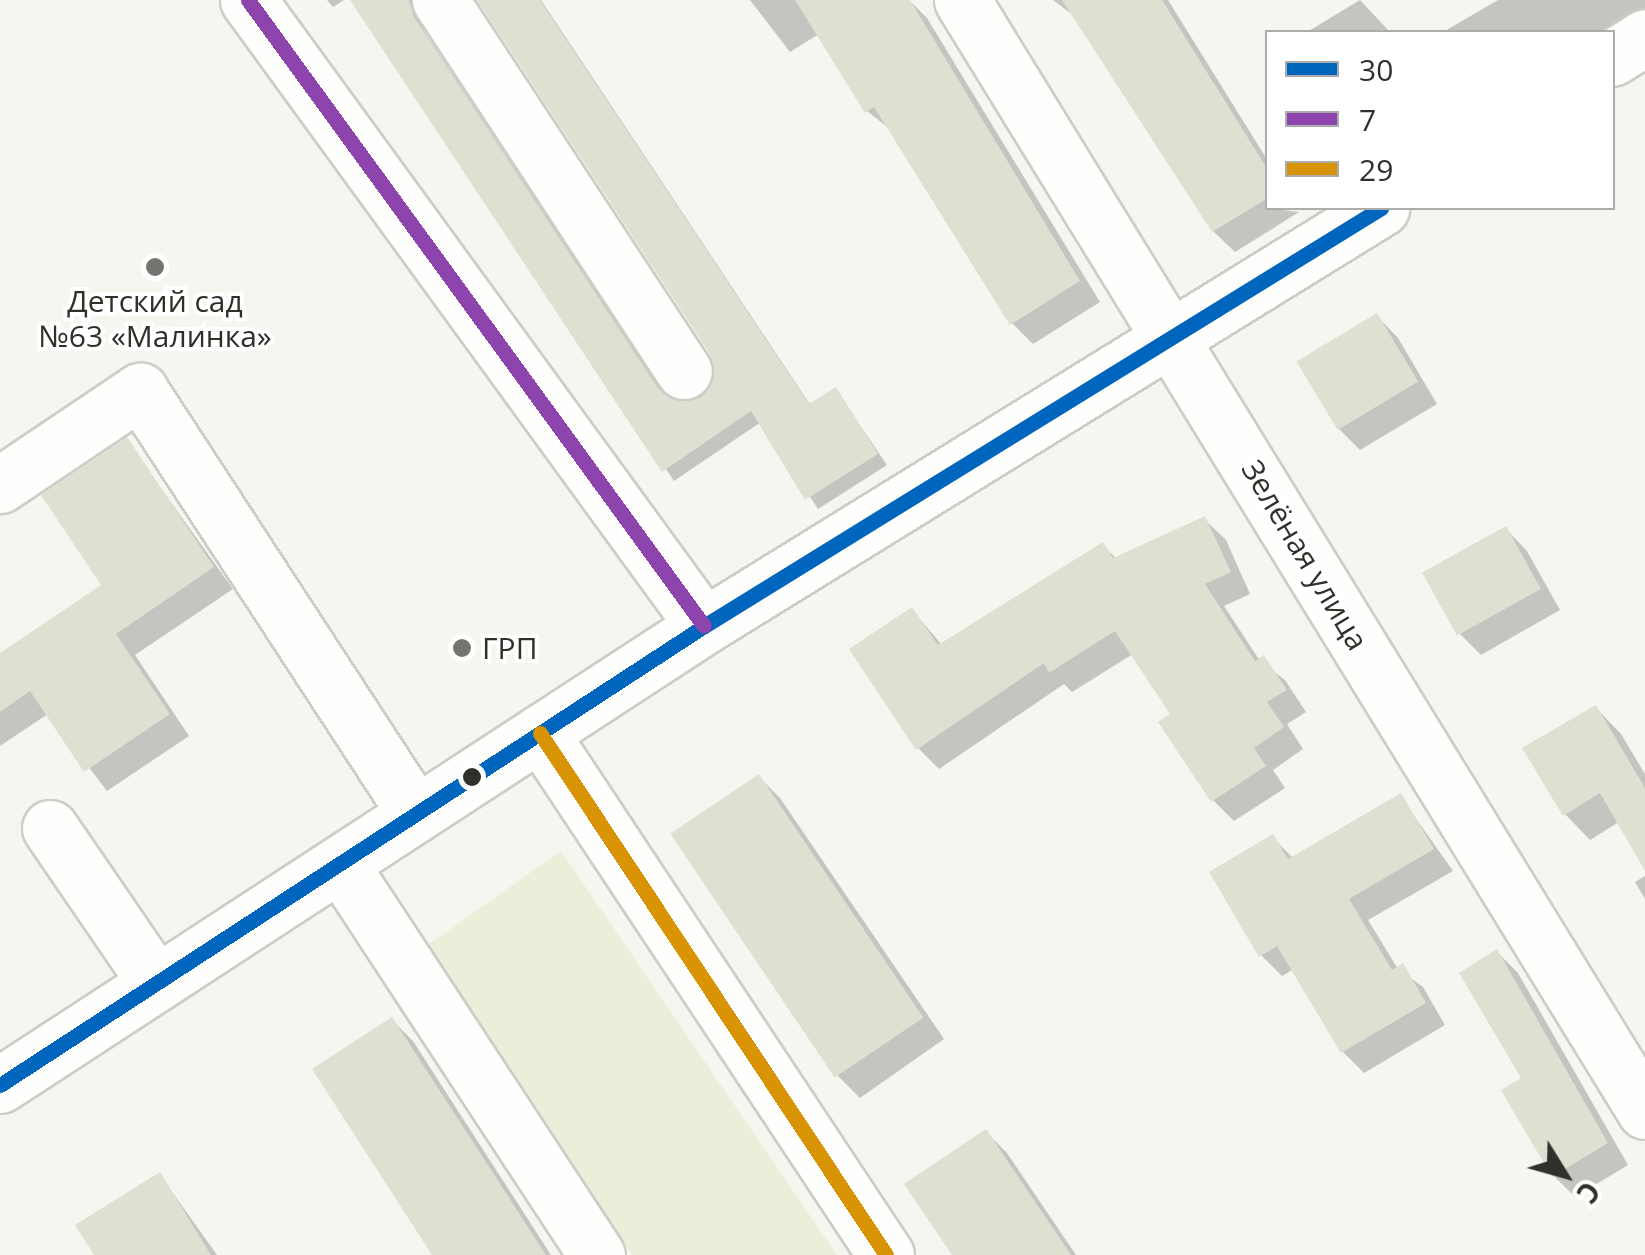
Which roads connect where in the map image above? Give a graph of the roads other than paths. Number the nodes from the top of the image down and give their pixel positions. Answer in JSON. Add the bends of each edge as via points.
{"nodes":[{"id":1,"x":248,"y":0,"type":"edge"},
{"id":2,"x":440,"y":0,"type":"edge"},
{"id":3,"x":962,"y":0,"type":"edge"},
{"id":4,"x":1645,"y":37,"type":"edge"},
{"id":5,"x":1615,"y":56,"type":"edge"},
{"id":6,"x":1378,"y":210,"type":"edge"},
{"id":7,"x":1176,"y":340,"type":"junction"},
{"id":8,"x":684,"y":371,"type":"dead end"},
{"id":9,"x":0,"y":485,"type":"edge"},
{"id":10,"x":704,"y":626,"type":"junction"},
{"id":11,"x":540,"y":733,"type":"junction"},
{"id":12,"x":416,"y":814,"type":"junction"},
{"id":13,"x":50,"y":828,"type":"dead end"},
{"id":14,"x":340,"y":864,"type":"junction"},
{"id":15,"x":156,"y":983,"type":"junction"},
{"id":16,"x":0,"y":1085,"type":"edge"},
{"id":17,"x":1645,"y":1112,"type":"edge"},
{"id":18,"x":597,"y":1255,"type":"edge"},
{"id":19,"x":886,"y":1255,"type":"edge"}],
"edges":[{"from":1,"to":10,"type":"street"},
{"from":2,"to":8,"type":"street"},
{"from":3,"to":7,"type":"street","name":"Зелёная улица"},
{"from":4,"to":5,"type":"street"},
{"from":6,"to":7,"type":"street"},
{"from":7,"to":10,"type":"street"},
{"from":7,"to":17,"type":"street","name":"Зелёная улица"},
{"from":9,"to":12,"type":"street","via":[[140,391]]},
{"from":10,"to":11,"type":"street"},
{"from":11,"to":12,"type":"street"},
{"from":11,"to":19,"type":"street"},
{"from":12,"to":14,"type":"street"},
{"from":13,"to":15,"type":"street"},
{"from":14,"to":15,"type":"street"},
{"from":14,"to":18,"type":"street"},
{"from":15,"to":16,"type":"street"}]}
